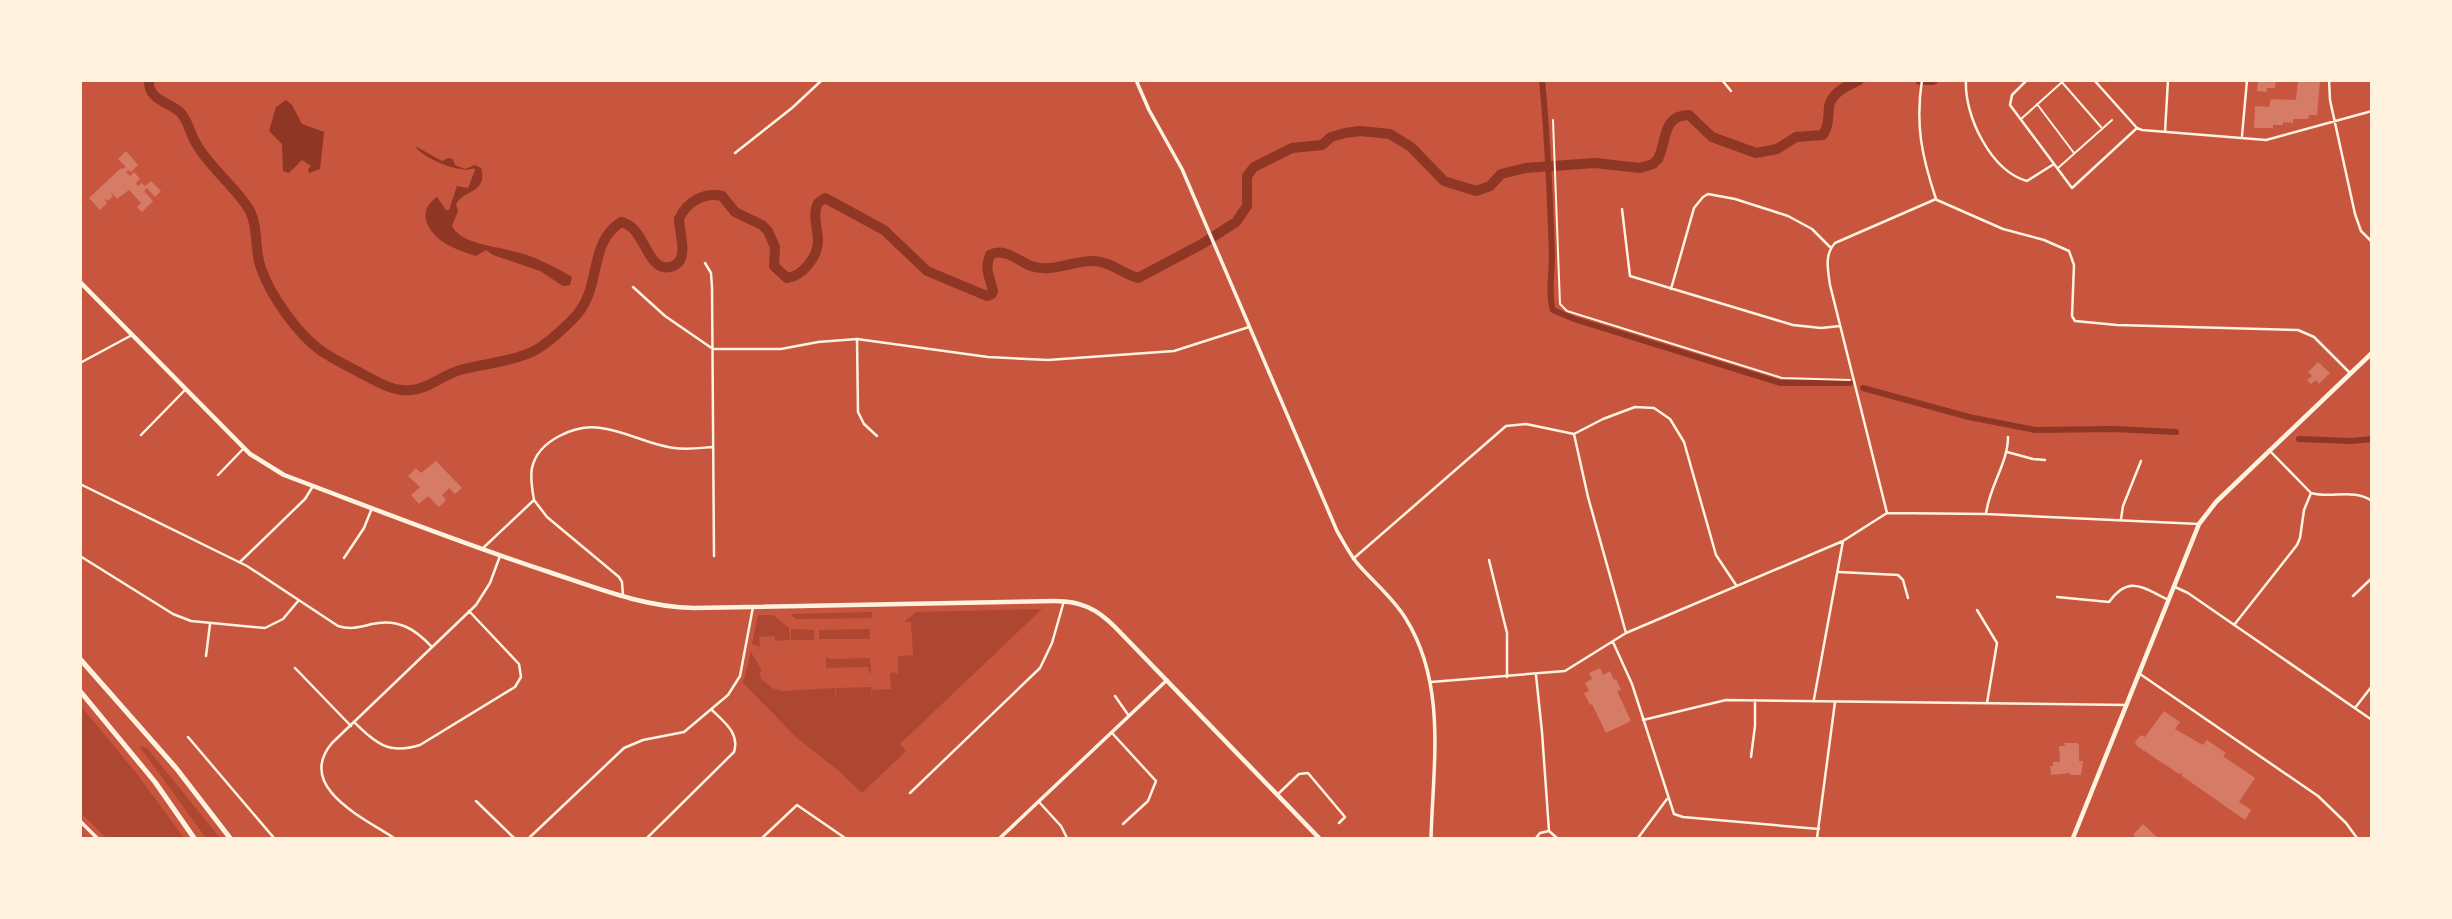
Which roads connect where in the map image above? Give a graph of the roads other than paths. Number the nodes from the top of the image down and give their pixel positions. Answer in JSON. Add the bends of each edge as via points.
{"nodes":[{"id":1,"x":822,"y":80,"type":"edge"},
{"id":2,"x":1136,"y":80,"type":"edge"},
{"id":3,"x":1722,"y":80,"type":"edge"},
{"id":4,"x":1922,"y":80,"type":"edge"},
{"id":5,"x":2027,"y":80,"type":"edge"},
{"id":6,"x":2094,"y":80,"type":"edge"},
{"id":7,"x":2168,"y":80,"type":"edge"},
{"id":8,"x":2247,"y":80,"type":"edge"},
{"id":9,"x":2329,"y":80,"type":"edge"},
{"id":10,"x":1965,"y":81,"type":"edge"},
{"id":11,"x":2061,"y":81,"type":"edge"},
{"id":12,"x":1731,"y":91,"type":"dead end"},
{"id":13,"x":2038,"y":104,"type":"junction"},
{"id":14,"x":2371,"y":111,"type":"edge"},
{"id":15,"x":2020,"y":119,"type":"junction"},
{"id":16,"x":2112,"y":120,"type":"dead end"},
{"id":17,"x":2334,"y":120,"type":"junction"},
{"id":18,"x":2102,"y":128,"type":"junction"},
{"id":19,"x":2137,"y":128,"type":"junction"},
{"id":20,"x":2165,"y":132,"type":"junction"},
{"id":21,"x":2242,"y":137,"type":"junction"},
{"id":22,"x":735,"y":153,"type":"dead end"},
{"id":23,"x":2074,"y":153,"type":"junction"},
{"id":24,"x":2054,"y":164,"type":"junction"},
{"id":25,"x":2057,"y":169,"type":"junction"},
{"id":26,"x":1936,"y":199,"type":"junction"},
{"id":27,"x":1622,"y":209,"type":"dead end"},
{"id":28,"x":2371,"y":242,"type":"edge"},
{"id":29,"x":1830,"y":248,"type":"junction"},
{"id":30,"x":705,"y":263,"type":"dead end"},
{"id":31,"x":80,"y":282,"type":"edge"},
{"id":32,"x":633,"y":287,"type":"dead end"},
{"id":33,"x":1671,"y":289,"type":"junction"},
{"id":34,"x":1840,"y":326,"type":"junction"},
{"id":35,"x":1249,"y":327,"type":"junction"},
{"id":36,"x":132,"y":335,"type":"junction"},
{"id":37,"x":857,"y":339,"type":"junction"},
{"id":38,"x":713,"y":349,"type":"junction"},
{"id":39,"x":2371,"y":353,"type":"edge"},
{"id":40,"x":80,"y":363,"type":"edge"},
{"id":41,"x":2350,"y":373,"type":"junction"},
{"id":42,"x":185,"y":390,"type":"junction"},
{"id":43,"x":1574,"y":434,"type":"junction"},
{"id":44,"x":141,"y":435,"type":"dead end"},
{"id":45,"x":877,"y":436,"type":"dead end"},
{"id":46,"x":2008,"y":437,"type":"dead end"},
{"id":47,"x":712,"y":447,"type":"junction"},
{"id":48,"x":244,"y":448,"type":"junction"},
{"id":49,"x":2269,"y":450,"type":"junction"},
{"id":50,"x":2007,"y":452,"type":"junction"},
{"id":51,"x":2045,"y":460,"type":"dead end"},
{"id":52,"x":2141,"y":461,"type":"dead end"},
{"id":53,"x":218,"y":475,"type":"dead end"},
{"id":54,"x":80,"y":484,"type":"edge"},
{"id":55,"x":313,"y":486,"type":"junction"},
{"id":56,"x":2311,"y":493,"type":"junction"},
{"id":57,"x":534,"y":500,"type":"junction"},
{"id":58,"x":2371,"y":501,"type":"edge"},
{"id":59,"x":372,"y":508,"type":"junction"},
{"id":60,"x":1887,"y":513,"type":"junction"},
{"id":61,"x":1986,"y":514,"type":"junction"},
{"id":62,"x":2121,"y":520,"type":"junction"},
{"id":63,"x":2199,"y":524,"type":"junction"},
{"id":64,"x":1843,"y":541,"type":"junction"},
{"id":65,"x":482,"y":550,"type":"junction"},
{"id":66,"x":80,"y":556,"type":"edge"},
{"id":67,"x":500,"y":556,"type":"junction"},
{"id":68,"x":714,"y":556,"type":"dead end"},
{"id":69,"x":344,"y":558,"type":"dead end"},
{"id":70,"x":1353,"y":559,"type":"junction"},
{"id":71,"x":1489,"y":559,"type":"dead end"},
{"id":72,"x":240,"y":562,"type":"junction"},
{"id":73,"x":1839,"y":572,"type":"junction"},
{"id":74,"x":2371,"y":578,"type":"edge"},
{"id":75,"x":1736,"y":585,"type":"junction"},
{"id":76,"x":2174,"y":586,"type":"junction"},
{"id":77,"x":623,"y":596,"type":"junction"},
{"id":78,"x":2353,"y":596,"type":"dead end"},
{"id":79,"x":2057,"y":597,"type":"dead end"},
{"id":80,"x":1908,"y":598,"type":"dead end"},
{"id":81,"x":299,"y":600,"type":"junction"},
{"id":82,"x":2169,"y":600,"type":"junction"},
{"id":83,"x":1064,"y":601,"type":"junction"},
{"id":84,"x":752,"y":607,"type":"junction"},
{"id":85,"x":1977,"y":610,"type":"dead end"},
{"id":86,"x":469,"y":611,"type":"junction"},
{"id":87,"x":210,"y":624,"type":"junction"},
{"id":88,"x":2234,"y":625,"type":"junction"},
{"id":89,"x":1626,"y":633,"type":"junction"},
{"id":90,"x":1613,"y":641,"type":"junction"},
{"id":91,"x":432,"y":647,"type":"junction"},
{"id":92,"x":206,"y":656,"type":"dead end"},
{"id":93,"x":80,"y":659,"type":"edge"},
{"id":94,"x":295,"y":668,"type":"dead end"},
{"id":95,"x":2140,"y":674,"type":"junction"},
{"id":96,"x":1536,"y":675,"type":"junction"},
{"id":97,"x":1507,"y":677,"type":"junction"},
{"id":98,"x":1167,"y":680,"type":"junction"},
{"id":99,"x":1432,"y":682,"type":"junction"},
{"id":100,"x":2371,"y":686,"type":"edge"},
{"id":101,"x":80,"y":691,"type":"edge"},
{"id":102,"x":1115,"y":696,"type":"dead end"},
{"id":103,"x":1755,"y":700,"type":"junction"},
{"id":104,"x":1814,"y":700,"type":"junction"},
{"id":105,"x":1835,"y":702,"type":"junction"},
{"id":106,"x":1987,"y":703,"type":"junction"},
{"id":107,"x":2127,"y":705,"type":"junction"},
{"id":108,"x":2355,"y":708,"type":"junction"},
{"id":109,"x":712,"y":710,"type":"junction"},
{"id":110,"x":1129,"y":716,"type":"junction"},
{"id":111,"x":1643,"y":720,"type":"junction"},
{"id":112,"x":2371,"y":720,"type":"edge"},
{"id":113,"x":355,"y":722,"type":"junction"},
{"id":114,"x":351,"y":726,"type":"junction"},
{"id":115,"x":1112,"y":733,"type":"junction"},
{"id":116,"x":188,"y":737,"type":"dead end"},
{"id":117,"x":1751,"y":757,"type":"dead end"},
{"id":118,"x":910,"y":793,"type":"dead end"},
{"id":119,"x":1277,"y":795,"type":"junction"},
{"id":120,"x":1667,"y":799,"type":"junction"},
{"id":121,"x":476,"y":801,"type":"dead end"},
{"id":122,"x":1039,"y":802,"type":"junction"},
{"id":123,"x":80,"y":821,"type":"edge"},
{"id":124,"x":1339,"y":823,"type":"dead end"},
{"id":125,"x":1123,"y":824,"type":"dead end"},
{"id":126,"x":1819,"y":829,"type":"junction"},
{"id":127,"x":1549,"y":831,"type":"junction"},
{"id":128,"x":97,"y":838,"type":"edge"},
{"id":129,"x":194,"y":838,"type":"edge"},
{"id":130,"x":230,"y":838,"type":"edge"},
{"id":131,"x":274,"y":838,"type":"edge"},
{"id":132,"x":394,"y":838,"type":"edge"},
{"id":133,"x":514,"y":838,"type":"edge"},
{"id":134,"x":529,"y":838,"type":"edge"},
{"id":135,"x":647,"y":838,"type":"edge"},
{"id":136,"x":762,"y":838,"type":"edge"},
{"id":137,"x":845,"y":838,"type":"edge"},
{"id":138,"x":1000,"y":838,"type":"edge"},
{"id":139,"x":1067,"y":838,"type":"edge"},
{"id":140,"x":1319,"y":838,"type":"edge"},
{"id":141,"x":1431,"y":838,"type":"edge"},
{"id":142,"x":1536,"y":838,"type":"edge"},
{"id":143,"x":1558,"y":838,"type":"edge"},
{"id":144,"x":1638,"y":838,"type":"edge"},
{"id":145,"x":1817,"y":838,"type":"edge"},
{"id":146,"x":2074,"y":838,"type":"edge"},
{"id":147,"x":2357,"y":838,"type":"edge"}],
"edges":[{"from":1,"to":22,"type":"street"},
{"from":2,"to":35,"type":"street","via":[[1182,169]]},
{"from":3,"to":12,"type":"street"},
{"from":4,"to":26,"type":"street","via":[[1919,133]]},
{"from":5,"to":15,"type":"street","via":[[2009,101]]},
{"from":6,"to":19,"type":"street"},
{"from":7,"to":20,"type":"street"},
{"from":8,"to":21,"type":"street"},
{"from":9,"to":17,"type":"street"},
{"from":10,"to":24,"type":"street","via":[[1977,134],[2001,166],[2027,181]]},
{"from":11,"to":13,"type":"lane"},
{"from":11,"to":18,"type":"lane"},
{"from":13,"to":15,"type":"lane"},
{"from":13,"to":23,"type":"lane"},
{"from":14,"to":17,"type":"street"},
{"from":15,"to":24,"type":"street"},
{"from":16,"to":18,"type":"lane"},
{"from":17,"to":21,"type":"street","via":[[2274,139]]},
{"from":17,"to":28,"type":"street","via":[[2358,225]]},
{"from":18,"to":23,"type":"lane"},
{"from":19,"to":20,"type":"street"},
{"from":19,"to":25,"type":"street","via":[[2072,188]]},
{"from":20,"to":21,"type":"street"},
{"from":23,"to":25,"type":"lane"},
{"from":24,"to":25,"type":"street"},
{"from":26,"to":29,"type":"street"},
{"from":26,"to":41,"type":"street","via":[[1994,226],[2069,251],[2074,261],[2075,321],[2298,330],[2315,337]]},
{"from":27,"to":33,"type":"street","via":[[1630,276]]},
{"from":29,"to":33,"type":"street","via":[[1812,229],[1788,216],[1708,194],[1694,208]]},
{"from":29,"to":34,"type":"street","via":[[1830,285]]},
{"from":30,"to":38,"type":"street","via":[[711,273]]},
{"from":31,"to":36,"type":"main road"},
{"from":32,"to":38,"type":"street"},
{"from":33,"to":34,"type":"street","via":[[1793,325]]},
{"from":34,"to":60,"type":"street"},
{"from":35,"to":37,"type":"street","via":[[1174,351],[1039,360],[988,358]]},
{"from":35,"to":70,"type":"street","via":[[1327,510]]},
{"from":36,"to":40,"type":"street"},
{"from":36,"to":42,"type":"main road"},
{"from":37,"to":38,"type":"street","via":[[781,349]]},
{"from":37,"to":45,"type":"street","via":[[858,412]]},
{"from":38,"to":47,"type":"street"},
{"from":39,"to":41,"type":"main road"},
{"from":41,"to":49,"type":"main road"},
{"from":42,"to":44,"type":"street"},
{"from":42,"to":48,"type":"main road"},
{"from":43,"to":70,"type":"street","via":[[1527,424],[1506,426]]},
{"from":43,"to":75,"type":"street","via":[[1635,407],[1654,408],[1670,419],[1684,442],[1716,555]]},
{"from":43,"to":89,"type":"street"},
{"from":46,"to":50,"type":"street"},
{"from":47,"to":57,"type":"street","via":[[674,448],[604,428],[578,429],[553,439],[537,456],[531,471]]},
{"from":47,"to":68,"type":"street"},
{"from":48,"to":53,"type":"street"},
{"from":48,"to":55,"type":"main road","via":[[267,466]]},
{"from":49,"to":56,"type":"street"},
{"from":49,"to":63,"type":"main road"},
{"from":50,"to":51,"type":"street"},
{"from":50,"to":61,"type":"street"},
{"from":52,"to":62,"type":"street"},
{"from":54,"to":72,"type":"street"},
{"from":55,"to":59,"type":"main road"},
{"from":55,"to":72,"type":"street"},
{"from":56,"to":58,"type":"street","via":[[2358,495]]},
{"from":56,"to":88,"type":"street","via":[[2297,545]]},
{"from":57,"to":65,"type":"street"},
{"from":57,"to":77,"type":"street","via":[[547,517],[619,576]]},
{"from":59,"to":65,"type":"main road"},
{"from":59,"to":69,"type":"street"},
{"from":60,"to":61,"type":"street"},
{"from":60,"to":64,"type":"street"},
{"from":61,"to":62,"type":"street"},
{"from":62,"to":63,"type":"street"},
{"from":63,"to":76,"type":"main road"},
{"from":64,"to":73,"type":"street"},
{"from":64,"to":75,"type":"street"},
{"from":65,"to":67,"type":"main road"},
{"from":66,"to":87,"type":"street","via":[[178,617]]},
{"from":67,"to":77,"type":"main road"},
{"from":67,"to":86,"type":"street","via":[[487,589]]},
{"from":70,"to":99,"type":"street","via":[[1406,619]]},
{"from":71,"to":97,"type":"street","via":[[1507,633]]},
{"from":72,"to":81,"type":"street"},
{"from":73,"to":80,"type":"street","via":[[1897,574]]},
{"from":73,"to":104,"type":"street"},
{"from":74,"to":78,"type":"street"},
{"from":75,"to":89,"type":"street"},
{"from":76,"to":82,"type":"main road"},
{"from":76,"to":88,"type":"street"},
{"from":77,"to":84,"type":"main road","via":[[671,607]]},
{"from":79,"to":82,"type":"street","via":[[2109,602],[2120,588],[2130,585]]},
{"from":81,"to":87,"type":"street","via":[[270,627]]},
{"from":81,"to":91,"type":"street","via":[[338,626],[398,624],[415,631]]},
{"from":82,"to":95,"type":"main road"},
{"from":83,"to":84,"type":"main road"},
{"from":83,"to":98,"type":"main road","via":[[1100,613]]},
{"from":83,"to":118,"type":"street","via":[[1040,668]]},
{"from":84,"to":109,"type":"street","via":[[738,680]]},
{"from":85,"to":106,"type":"street","via":[[1997,643]]},
{"from":86,"to":91,"type":"street"},
{"from":86,"to":113,"type":"street","via":[[519,664],[522,677],[515,687],[420,745],[402,750],[383,746]]},
{"from":87,"to":92,"type":"street"},
{"from":88,"to":108,"type":"street"},
{"from":89,"to":90,"type":"street"},
{"from":90,"to":96,"type":"street","via":[[1569,669]]},
{"from":90,"to":111,"type":"street"},
{"from":91,"to":113,"type":"street"},
{"from":93,"to":130,"type":"highway","via":[[176,768]]},
{"from":94,"to":114,"type":"street"},
{"from":95,"to":107,"type":"main road"},
{"from":95,"to":147,"type":"street","via":[[2318,796]]},
{"from":96,"to":97,"type":"street"},
{"from":96,"to":127,"type":"street"},
{"from":97,"to":99,"type":"street"},
{"from":98,"to":110,"type":"street"},
{"from":98,"to":119,"type":"main road"},
{"from":99,"to":141,"type":"street"},
{"from":100,"to":108,"type":"street"},
{"from":101,"to":129,"type":"highway"},
{"from":102,"to":110,"type":"street"},
{"from":103,"to":104,"type":"street"},
{"from":103,"to":111,"type":"street","via":[[1722,700]]},
{"from":103,"to":117,"type":"street"},
{"from":104,"to":105,"type":"street"},
{"from":105,"to":106,"type":"street"},
{"from":105,"to":126,"type":"street"},
{"from":106,"to":107,"type":"street"},
{"from":107,"to":146,"type":"main road"},
{"from":108,"to":112,"type":"street"},
{"from":109,"to":134,"type":"street","via":[[684,732],[624,748]]},
{"from":109,"to":135,"type":"street","via":[[734,735],[734,752]]},
{"from":110,"to":115,"type":"street"},
{"from":111,"to":120,"type":"street"},
{"from":113,"to":114,"type":"street"},
{"from":114,"to":132,"type":"street","via":[[325,755],[325,784],[336,799]]},
{"from":115,"to":122,"type":"street"},
{"from":115,"to":125,"type":"street","via":[[1156,781],[1148,801]]},
{"from":116,"to":131,"type":"street"},
{"from":119,"to":124,"type":"street","via":[[1299,774],[1308,773],[1345,817]]},
{"from":119,"to":140,"type":"main road"},
{"from":120,"to":126,"type":"street","via":[[1672,812],[1683,817]]},
{"from":120,"to":144,"type":"street"},
{"from":121,"to":133,"type":"street"},
{"from":122,"to":138,"type":"street"},
{"from":122,"to":139,"type":"street"},
{"from":123,"to":128,"type":"street"},
{"from":126,"to":145,"type":"street"},
{"from":127,"to":142,"type":"street"},
{"from":127,"to":143,"type":"street"},
{"from":136,"to":137,"type":"street","via":[[797,805]]}]}
